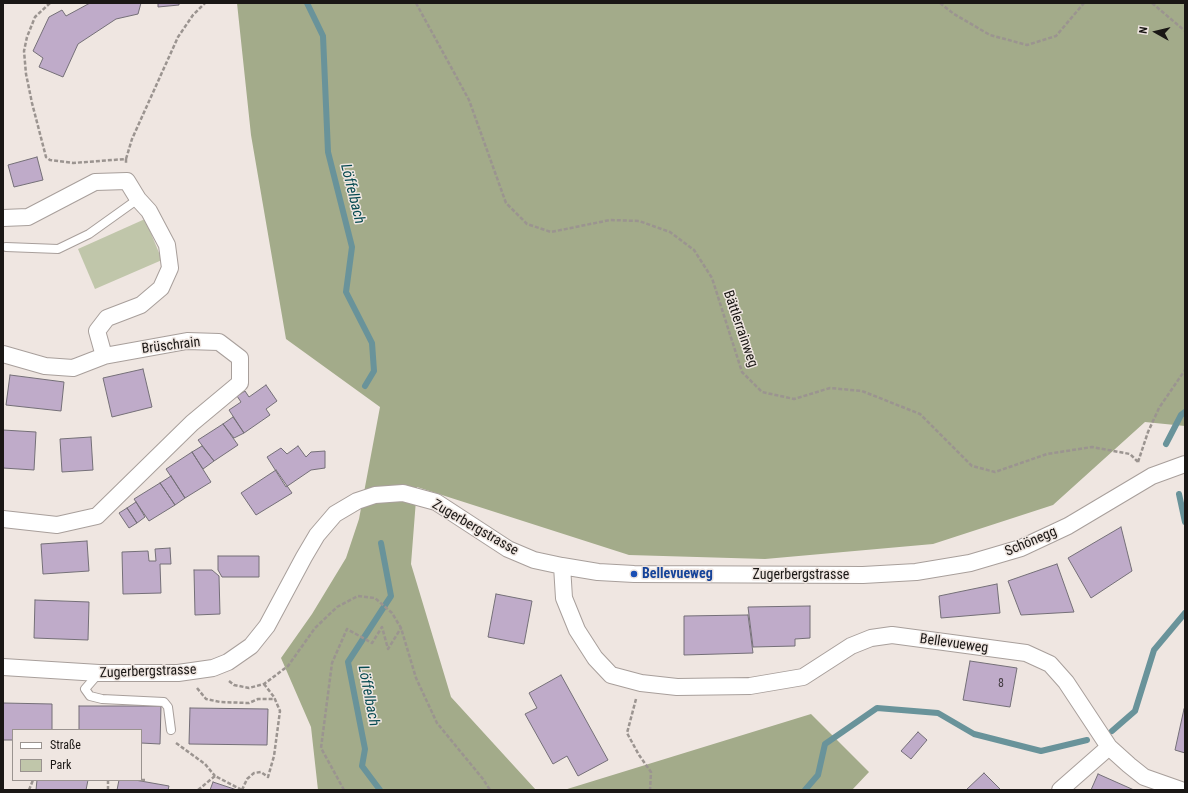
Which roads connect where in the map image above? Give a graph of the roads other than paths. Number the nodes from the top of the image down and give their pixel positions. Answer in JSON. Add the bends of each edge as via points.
{"nodes":[{"id":1,"x":138,"y":199,"type":"junction"},
{"id":2,"x":3,"y":218,"type":"edge"},
{"id":3,"x":6,"y":247,"type":"dead end"},
{"id":4,"x":3,"y":354,"type":"edge"},
{"id":5,"x":104,"y":356,"type":"junction"},
{"id":6,"x":1185,"y":464,"type":"edge"},
{"id":7,"x":3,"y":519,"type":"edge"},
{"id":8,"x":562,"y":566,"type":"junction"},
{"id":9,"x":863,"y":576,"type":"joint"},
{"id":10,"x":3,"y":667,"type":"edge"},
{"id":11,"x":99,"y":673,"type":"junction"},
{"id":12,"x":170,"y":730,"type":"road end"},
{"id":13,"x":1109,"y":746,"type":"junction"},
{"id":14,"x":1060,"y":790,"type":"edge"},
{"id":15,"x":1181,"y":790,"type":"edge"}],
"edges":[{"from":1,"to":2,"type":"street","via":[[127,181],[95,182],[28,217]]},
{"from":1,"to":3,"type":"lane","via":[[89,234],[58,249]]},
{"from":1,"to":5,"type":"street","via":[[149,211],[167,245],[170,268],[161,288],[141,304],[107,318],[97,331]]},
{"from":4,"to":5,"type":"street","via":[[45,366],[73,368]]},
{"from":5,"to":7,"type":"street","name":"Brüschrain","via":[[187,341],[218,342],[240,358],[240,383],[192,423],[96,516],[57,525]]},
{"from":6,"to":9,"type":"street","name":"Schönegg","via":[[1152,476],[1068,526],[1021,548],[970,563],[916,572]]},
{"from":8,"to":9,"type":"street","name":"Zugerbergstrasse","via":[[634,574]]},
{"from":8,"to":11,"type":"street","name":"Zugerbergstrasse","via":[[534,560],[508,549],[436,502],[402,493],[375,495],[357,501],[335,514],[317,535],[267,626],[251,646],[228,662],[213,668],[178,673]]},
{"from":8,"to":13,"type":"street","name":"Bellevueweg","via":[[564,598],[577,630],[595,658],[611,675],[641,683],[677,687],[750,686],[803,677],[851,646],[871,638],[892,635],[1026,653],[1050,664],[1066,682]]},
{"from":10,"to":11,"type":"street","name":"Zugerbergstrasse"},
{"from":11,"to":12,"type":"lane","via":[[85,688],[90,696],[102,699],[164,702],[168,707]]},
{"from":13,"to":14,"type":"street"},
{"from":13,"to":15,"type":"street","name":"Bellevueweg","via":[[1144,777]]}]}
